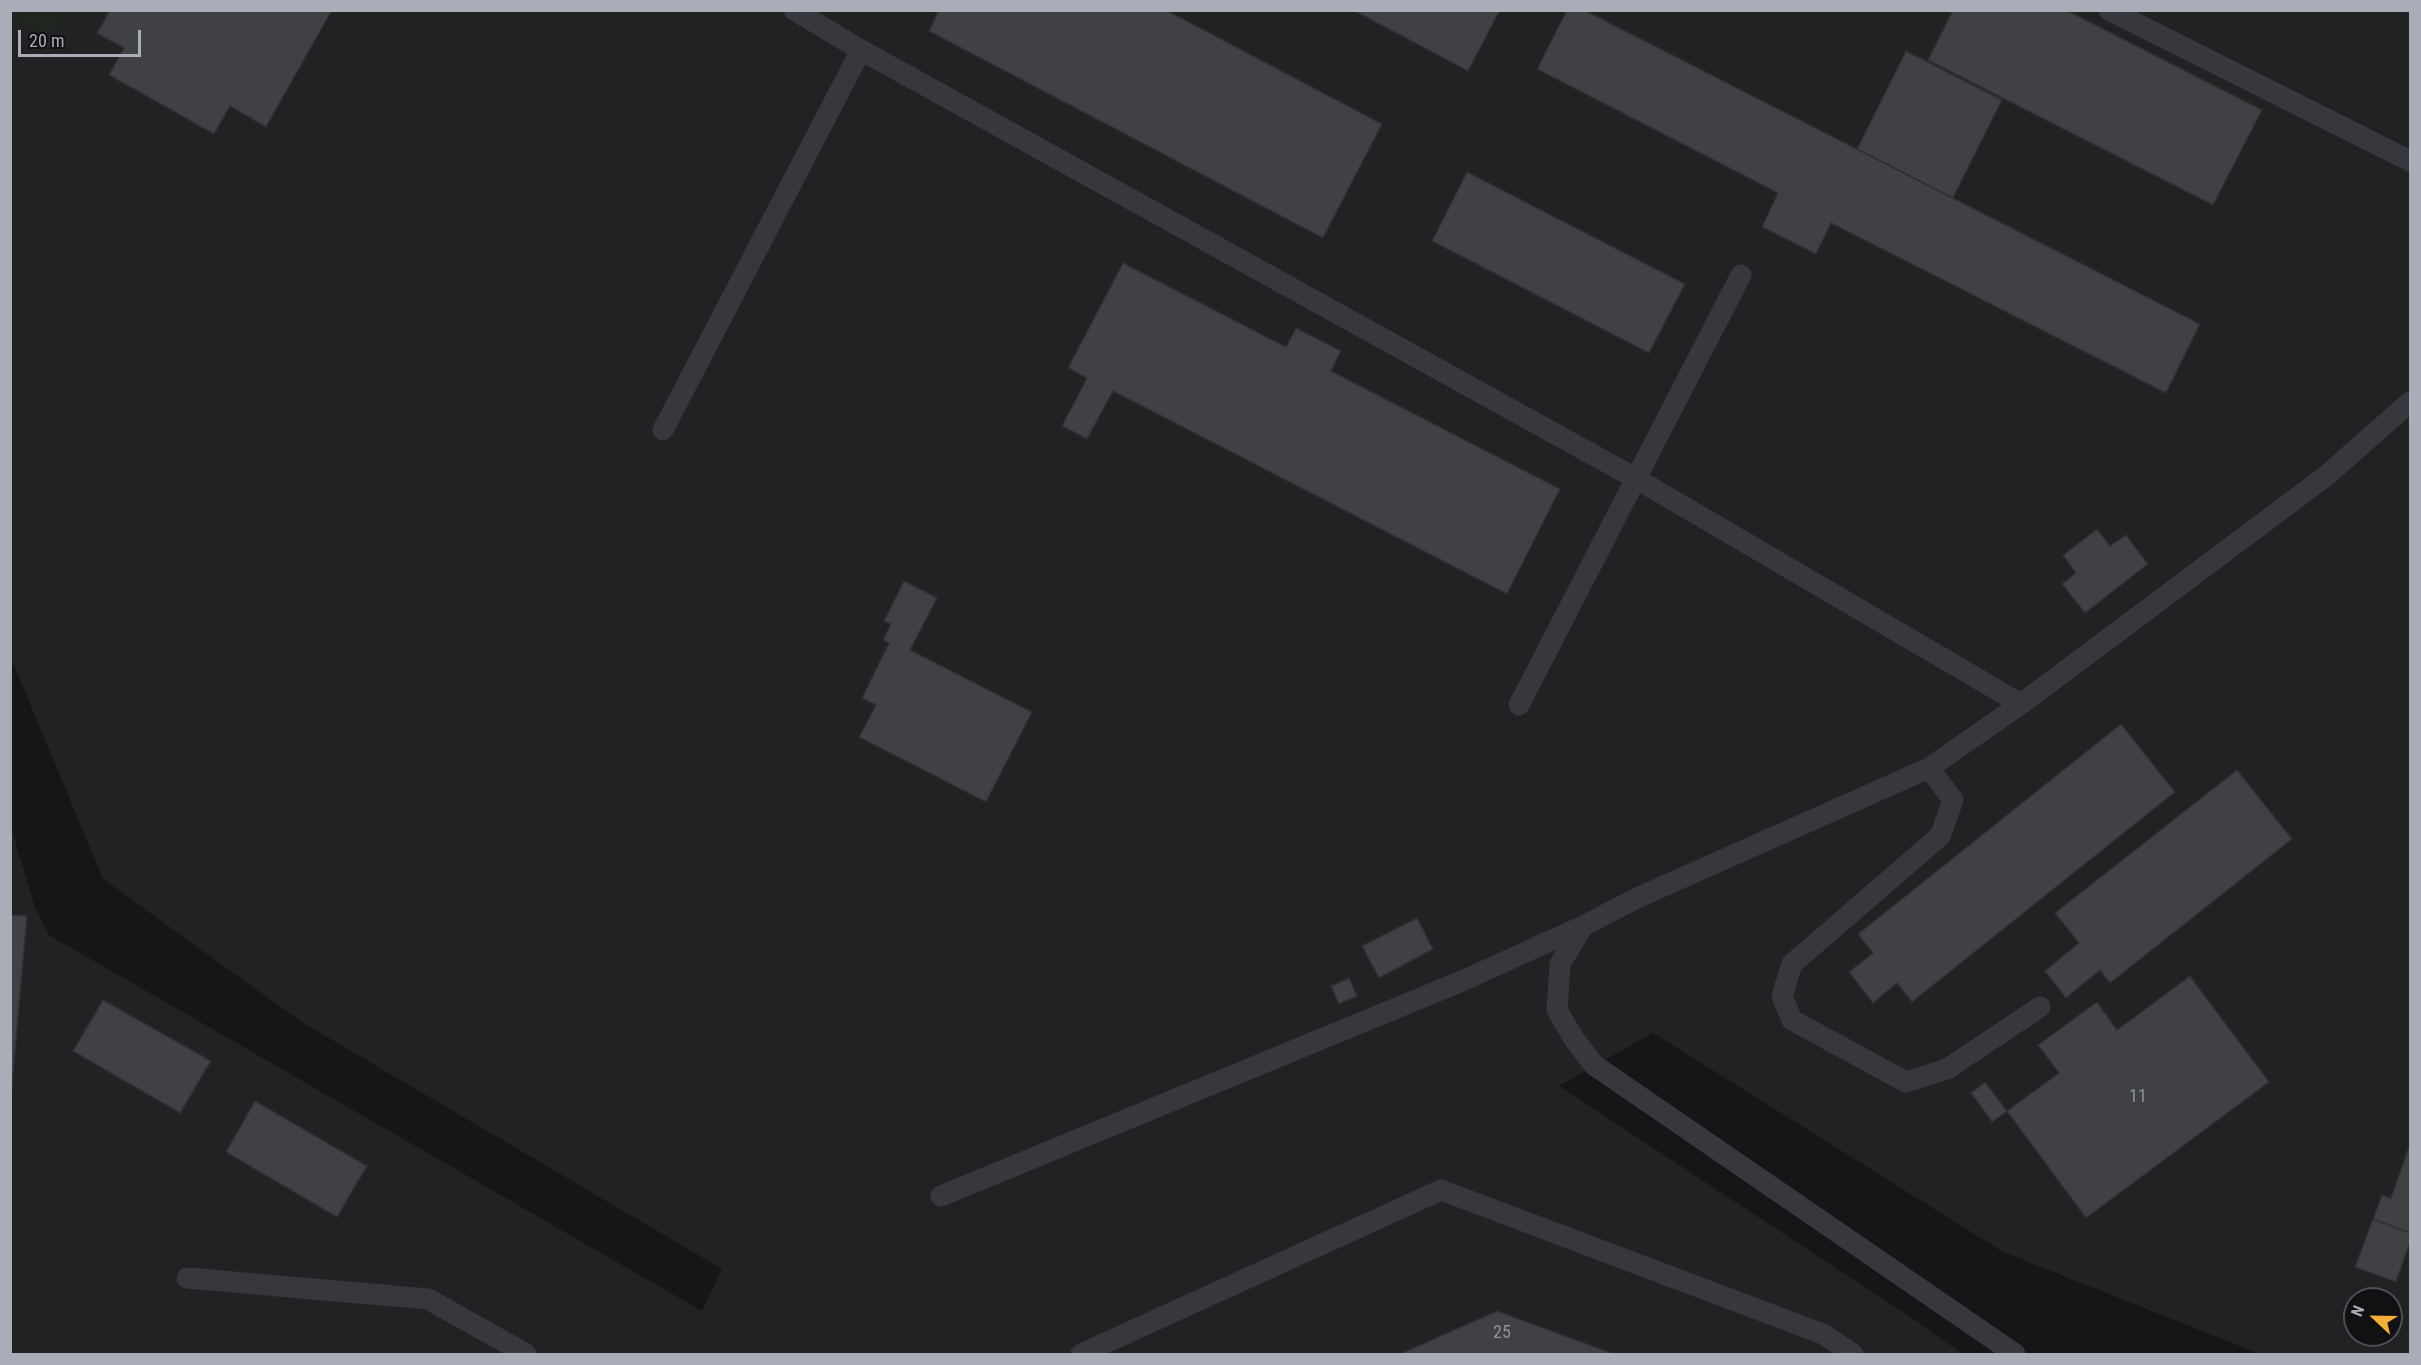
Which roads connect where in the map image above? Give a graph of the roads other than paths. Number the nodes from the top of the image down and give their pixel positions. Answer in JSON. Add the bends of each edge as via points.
{"nodes":[{"id":1,"x":794,"y":10,"type":"edge"},
{"id":2,"x":2109,"y":10,"type":"edge"},
{"id":3,"x":861,"y":50,"type":"junction"},
{"id":4,"x":2410,"y":161,"type":"edge"},
{"id":5,"x":1741,"y":275,"type":"dead end"},
{"id":6,"x":2410,"y":402,"type":"edge"},
{"id":7,"x":663,"y":430,"type":"dead end"},
{"id":8,"x":1635,"y":478,"type":"junction"},
{"id":9,"x":2021,"y":704,"type":"junction"},
{"id":10,"x":1519,"y":705,"type":"dead end"},
{"id":11,"x":1929,"y":768,"type":"junction"},
{"id":12,"x":1583,"y":926,"type":"junction"},
{"id":13,"x":2040,"y":1007,"type":"dead end"},
{"id":14,"x":941,"y":1196,"type":"dead end"},
{"id":15,"x":187,"y":1278,"type":"dead end"},
{"id":16,"x":526,"y":1354,"type":"edge"},
{"id":17,"x":1081,"y":1354,"type":"edge"},
{"id":18,"x":1853,"y":1354,"type":"edge"},
{"id":19,"x":2015,"y":1354,"type":"edge"}],
"edges":[{"from":1,"to":3,"type":"lane"},
{"from":2,"to":4,"type":"lane"},
{"from":3,"to":7,"type":"lane"},
{"from":3,"to":8,"type":"lane"},
{"from":5,"to":8,"type":"lane"},
{"from":6,"to":9,"type":"lane","via":[[2326,476]]},
{"from":8,"to":9,"type":"lane"},
{"from":8,"to":10,"type":"lane"},
{"from":9,"to":11,"type":"lane"},
{"from":11,"to":12,"type":"lane","via":[[1637,898]]},
{"from":11,"to":13,"type":"lane","via":[[1953,800],[1940,836],[1792,964],[1782,996],[1792,1020],[1906,1082],[1947,1069]]},
{"from":12,"to":14,"type":"lane","via":[[1462,981]]},
{"from":12,"to":19,"type":"lane","via":[[1560,964],[1557,1010],[1594,1065]]},
{"from":15,"to":16,"type":"lane","via":[[428,1299]]},
{"from":17,"to":18,"type":"lane","via":[[1441,1190],[1823,1334]]}]}
